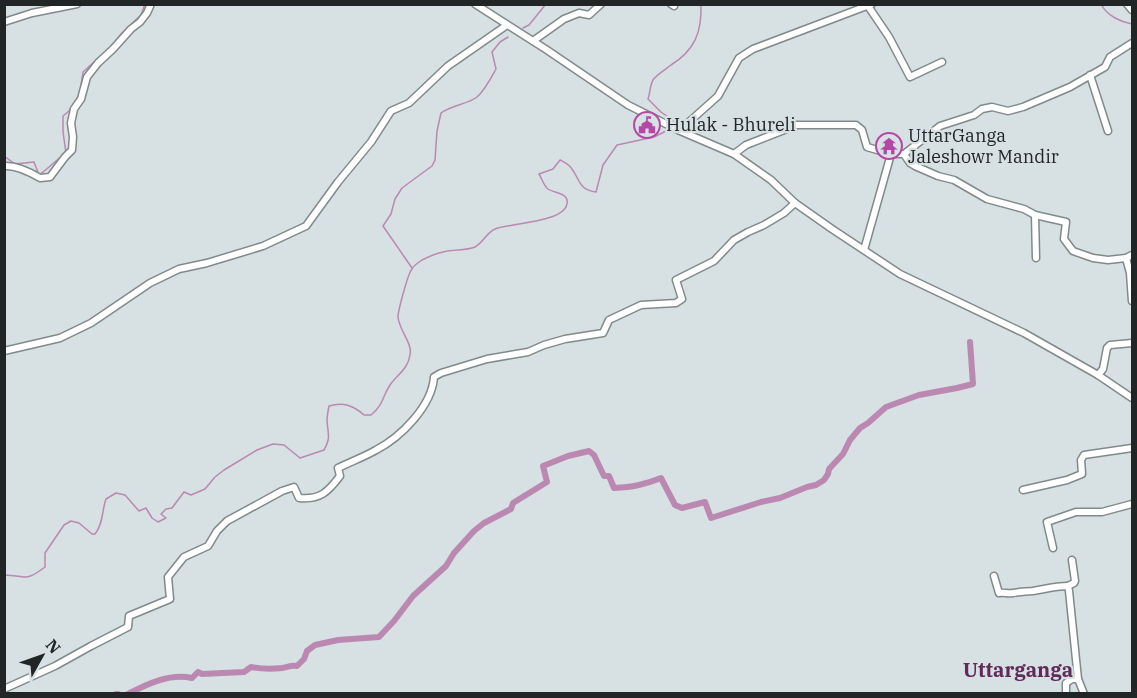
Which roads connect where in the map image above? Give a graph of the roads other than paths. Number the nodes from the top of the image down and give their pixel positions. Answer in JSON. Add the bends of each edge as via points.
{"nodes":[{"id":1,"x":77,"y":4,"type":"edge"},
{"id":2,"x":151,"y":4,"type":"edge"},
{"id":3,"x":475,"y":4,"type":"edge"},
{"id":4,"x":601,"y":4,"type":"edge"},
{"id":5,"x":1127,"y":4,"type":"edge"},
{"id":6,"x":870,"y":5,"type":"edge"},
{"id":7,"x":859,"y":7,"type":"edge"},
{"id":8,"x":1132,"y":10,"type":"edge"},
{"id":9,"x":4,"y":22,"type":"edge"},
{"id":10,"x":510,"y":27,"type":"junction"},
{"id":11,"x":534,"y":41,"type":"junction"},
{"id":12,"x":1132,"y":45,"type":"edge"},
{"id":13,"x":942,"y":62,"type":"dead end"},
{"id":14,"x":1090,"y":75,"type":"junction"},
{"id":15,"x":679,"y":130,"type":"junction"},
{"id":16,"x":1108,"y":131,"type":"dead end"},
{"id":17,"x":734,"y":154,"type":"junction"},
{"id":18,"x":891,"y":154,"type":"junction"},
{"id":19,"x":904,"y":154,"type":"junction"},
{"id":20,"x":4,"y":166,"type":"edge"},
{"id":21,"x":795,"y":202,"type":"junction"},
{"id":22,"x":1035,"y":215,"type":"junction"},
{"id":23,"x":864,"y":250,"type":"junction"},
{"id":24,"x":1129,"y":256,"type":"edge"},
{"id":25,"x":1036,"y":258,"type":"dead end"},
{"id":26,"x":1132,"y":301,"type":"edge"},
{"id":27,"x":1132,"y":343,"type":"edge"},
{"id":28,"x":4,"y":351,"type":"edge"},
{"id":29,"x":1098,"y":375,"type":"junction"},
{"id":30,"x":1132,"y":388,"type":"edge"},
{"id":31,"x":1123,"y":392,"type":"junction"},
{"id":32,"x":1132,"y":398,"type":"edge"},
{"id":33,"x":1132,"y":448,"type":"edge"},
{"id":34,"x":1023,"y":490,"type":"dead end"},
{"id":35,"x":1132,"y":504,"type":"edge"},
{"id":36,"x":1053,"y":548,"type":"dead end"},
{"id":37,"x":1072,"y":560,"type":"dead end"},
{"id":38,"x":994,"y":576,"type":"dead end"},
{"id":39,"x":1068,"y":586,"type":"junction"},
{"id":40,"x":1078,"y":680,"type":"junction"},
{"id":41,"x":4,"y":689,"type":"edge"},
{"id":42,"x":1066,"y":693,"type":"edge"},
{"id":43,"x":1084,"y":693,"type":"edge"}],
"edges":[{"from":1,"to":9,"type":"street"},
{"from":2,"to":20,"type":"street","via":[[140,22],[87,77],[71,123],[72,150],[50,177],[40,178]]},
{"from":3,"to":10,"type":"street"},
{"from":4,"to":11,"type":"street","via":[[589,15],[579,13],[564,19]]},
{"from":5,"to":8,"type":"street"},
{"from":6,"to":7,"type":"street"},
{"from":6,"to":13,"type":"street","via":[[910,77]]},
{"from":7,"to":15,"type":"street","via":[[739,58],[718,96]]},
{"from":10,"to":11,"type":"street"},
{"from":10,"to":28,"type":"street","via":[[448,66],[409,103],[391,111],[306,226],[263,246],[178,269],[60,338]]},
{"from":11,"to":15,"type":"street","via":[[628,105]]},
{"from":12,"to":14,"type":"street","via":[[1110,57],[1105,67]]},
{"from":14,"to":16,"type":"street"},
{"from":14,"to":19,"type":"street","via":[[1023,108],[982,109],[940,126]]},
{"from":15,"to":17,"type":"street"},
{"from":17,"to":18,"type":"street","via":[[746,145],[797,125],[856,125],[862,130],[867,147]]},
{"from":17,"to":21,"type":"street"},
{"from":18,"to":19,"type":"street"},
{"from":18,"to":23,"type":"street"},
{"from":19,"to":22,"type":"street","via":[[915,166],[954,180],[987,199]]},
{"from":21,"to":23,"type":"street"},
{"from":21,"to":41,"type":"street","via":[[784,213],[734,240],[714,261],[676,280],[682,299],[676,303],[641,305],[609,320],[603,333],[487,359],[434,377],[434,387],[409,426],[378,450],[338,468],[340,476],[324,494],[299,498],[294,487],[226,521],[208,546],[184,557],[168,577],[170,599],[129,616],[128,627]]},
{"from":22,"to":24,"type":"street","via":[[1066,222],[1064,239],[1073,251],[1108,260]]},
{"from":22,"to":25,"type":"street"},
{"from":23,"to":29,"type":"street","via":[[900,274],[1024,333]]},
{"from":24,"to":26,"type":"street"},
{"from":27,"to":29,"type":"street","via":[[1110,345]]},
{"from":29,"to":31,"type":"street"},
{"from":30,"to":31,"type":"street"},
{"from":31,"to":32,"type":"street"},
{"from":33,"to":34,"type":"street","via":[[1084,455],[1082,474]]},
{"from":35,"to":36,"type":"street","via":[[1102,512],[1076,512],[1047,522]]},
{"from":37,"to":39,"type":"street","via":[[1075,581]]},
{"from":38,"to":39,"type":"street","via":[[999,593]]},
{"from":39,"to":40,"type":"street"},
{"from":40,"to":42,"type":"street","via":[[1066,683]]},
{"from":40,"to":43,"type":"street"}]}
